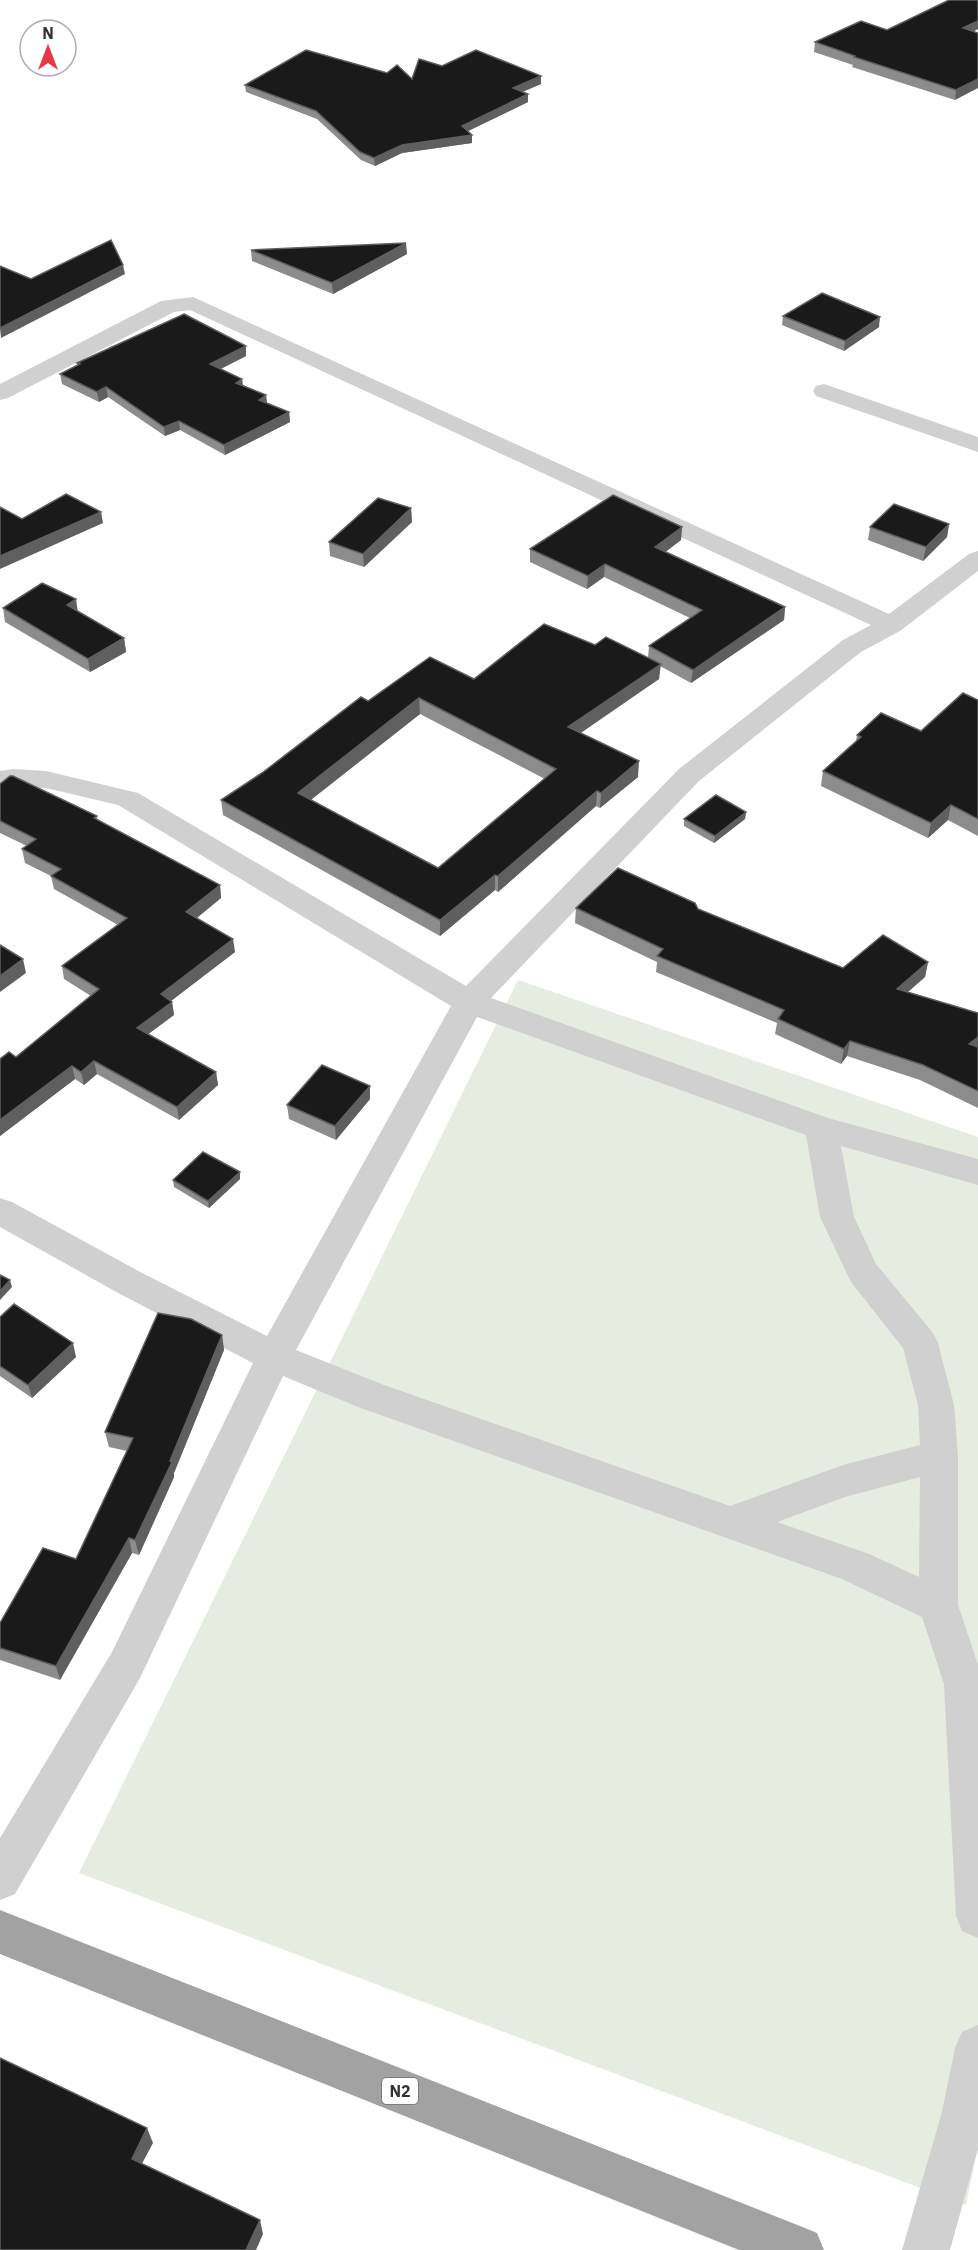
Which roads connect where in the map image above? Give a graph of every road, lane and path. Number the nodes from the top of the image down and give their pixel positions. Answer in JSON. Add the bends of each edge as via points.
{"nodes":[{"id":1,"x":824,"y":392,"type":"dead end"},
{"id":2,"x":0,"y":393,"type":"edge"},
{"id":3,"x":978,"y":445,"type":"edge"},
{"id":4,"x":978,"y":559,"type":"edge"},
{"id":5,"x":891,"y":625,"type":"junction"},
{"id":6,"x":4,"y":769,"type":"edge"},
{"id":7,"x":469,"y":1002,"type":"junction"},
{"id":8,"x":821,"y":1128,"type":"junction"},
{"id":9,"x":978,"y":1173,"type":"edge"},
{"id":10,"x":0,"y":1211,"type":"edge"},
{"id":11,"x":274,"y":1357,"type":"junction"},
{"id":12,"x":939,"y":1456,"type":"junction"},
{"id":13,"x":734,"y":1521,"type":"junction"},
{"id":14,"x":938,"y":1605,"type":"junction"},
{"id":15,"x":977,"y":1870,"type":"edge"},
{"id":16,"x":0,"y":1879,"type":"edge"},
{"id":17,"x":978,"y":1916,"type":"edge"},
{"id":18,"x":0,"y":1932,"type":"edge"},
{"id":19,"x":978,"y":2048,"type":"edge"},
{"id":20,"x":800,"y":2250,"type":"edge"},
{"id":21,"x":926,"y":2250,"type":"edge"}],
"edges":[{"from":1,"to":3,"type":"street"},
{"from":2,"to":5,"type":"street","via":[[169,306],[194,303]]},
{"from":4,"to":5,"type":"street"},
{"from":5,"to":7,"type":"street","via":[[852,646],[689,775]]},
{"from":6,"to":7,"type":"street","via":[[128,799]]},
{"from":7,"to":8,"type":"street"},
{"from":7,"to":11,"type":"street"},
{"from":8,"to":9,"type":"street"},
{"from":8,"to":12,"type":"street","via":[[837,1217],[863,1272],[920,1343],[936,1405]]},
{"from":10,"to":11,"type":"street"},
{"from":11,"to":13,"type":"street","via":[[371,1396]]},
{"from":11,"to":16,"type":"street","via":[[126,1665]]},
{"from":12,"to":13,"type":"street","via":[[843,1481]]},
{"from":12,"to":14,"type":"street"},
{"from":13,"to":14,"type":"street","via":[[855,1566]]},
{"from":14,"to":15,"type":"street","via":[[964,1684]]},
{"from":15,"to":17,"type":"street"},
{"from":18,"to":20,"type":"highway","number":"N2"},
{"from":19,"to":21,"type":"street","via":[[965,2112]]}]}
